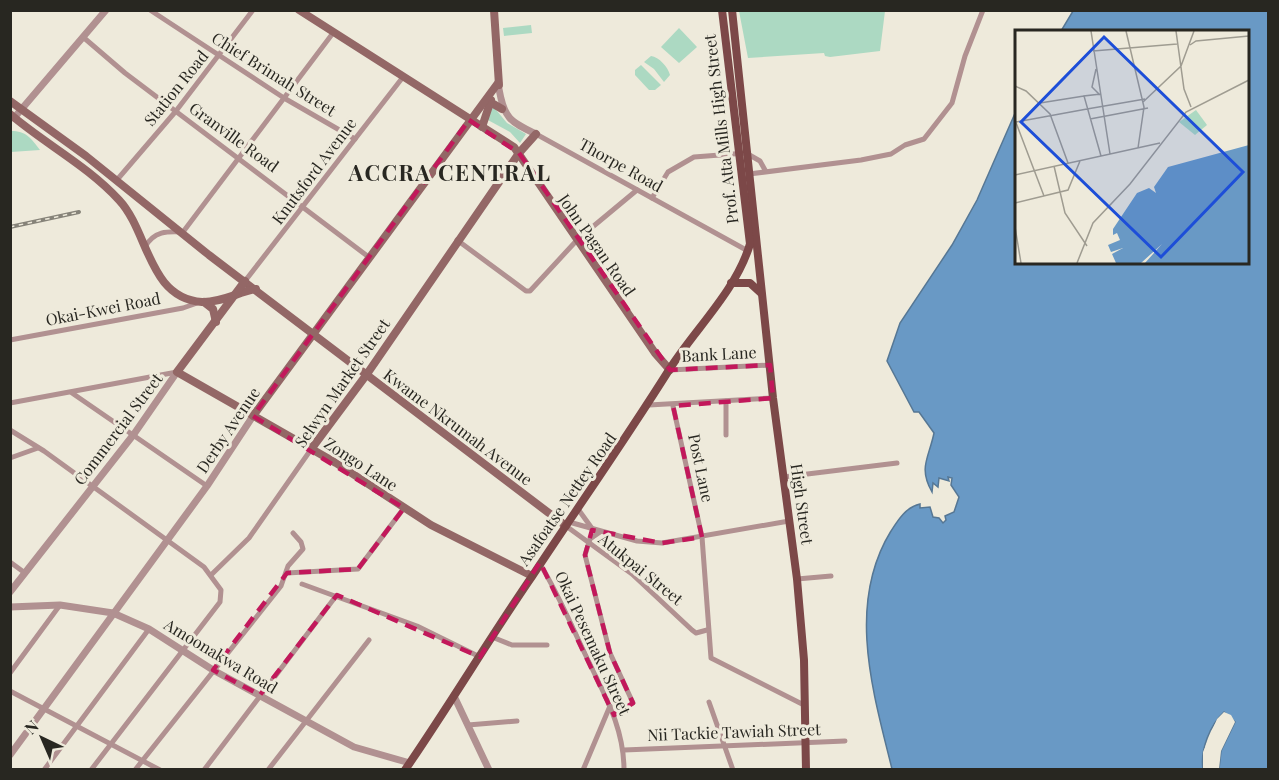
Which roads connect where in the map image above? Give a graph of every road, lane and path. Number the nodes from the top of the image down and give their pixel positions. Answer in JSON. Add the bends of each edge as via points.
{"nodes":[{"id":1,"x":106,"y":10,"type":"edge"},
{"id":2,"x":150,"y":10,"type":"edge"},
{"id":3,"x":253,"y":10,"type":"edge"},
{"id":4,"x":299,"y":10,"type":"edge"},
{"id":5,"x":494,"y":10,"type":"edge"},
{"id":6,"x":722,"y":10,"type":"edge"},
{"id":7,"x":732,"y":10,"type":"edge"},
{"id":8,"x":983,"y":10,"type":"edge"},
{"id":9,"x":333,"y":33,"type":"junction"},
{"id":10,"x":83,"y":37,"type":"junction"},
{"id":11,"x":219,"y":56,"type":"junction"},
{"id":12,"x":403,"y":77,"type":"junction"},
{"id":13,"x":499,"y":86,"type":"junction"},
{"id":14,"x":284,"y":99,"type":"junction"},
{"id":15,"x":10,"y":101,"type":"edge"},
{"id":16,"x":490,"y":102,"type":"junction"},
{"id":17,"x":502,"y":109,"type":"junction"},
{"id":18,"x":22,"y":111,"type":"junction"},
{"id":19,"x":176,"y":111,"type":"junction"},
{"id":20,"x":12,"y":117,"type":"edge"},
{"id":21,"x":469,"y":120,"type":"junction"},
{"id":22,"x":482,"y":127,"type":"junction"},
{"id":23,"x":536,"y":134,"type":"junction"},
{"id":24,"x":355,"y":139,"type":"junction"},
{"id":25,"x":519,"y":153,"type":"junction"},
{"id":26,"x":742,"y":153,"type":"junction"},
{"id":27,"x":240,"y":158,"type":"junction"},
{"id":28,"x":765,"y":170,"type":"junction"},
{"id":29,"x":749,"y":174,"type":"junction"},
{"id":30,"x":116,"y":181,"type":"junction"},
{"id":31,"x":638,"y":190,"type":"junction"},
{"id":32,"x":652,"y":198,"type":"junction"},
{"id":33,"x":304,"y":207,"type":"junction"},
{"id":34,"x":183,"y":232,"type":"junction"},
{"id":35,"x":578,"y":239,"type":"junction"},
{"id":36,"x":457,"y":240,"type":"junction"},
{"id":37,"x":752,"y":246,"type":"junction"},
{"id":38,"x":145,"y":247,"type":"junction"},
{"id":39,"x":370,"y":258,"type":"junction"},
{"id":40,"x":245,"y":281,"type":"junction"},
{"id":41,"x":731,"y":283,"type":"junction"},
{"id":42,"x":256,"y":289,"type":"junction"},
{"id":43,"x":761,"y":293,"type":"junction"},
{"id":44,"x":238,"y":294,"type":"junction"},
{"id":45,"x":202,"y":302,"type":"junction"},
{"id":46,"x":216,"y":322,"type":"junction"},
{"id":47,"x":314,"y":334,"type":"junction"},
{"id":48,"x":10,"y":340,"type":"edge"},
{"id":49,"x":770,"y":365,"type":"junction"},
{"id":50,"x":670,"y":370,"type":"junction"},
{"id":51,"x":177,"y":372,"type":"junction"},
{"id":52,"x":367,"y":374,"type":"junction"},
{"id":53,"x":72,"y":392,"type":"junction"},
{"id":54,"x":773,"y":398,"type":"junction"},
{"id":55,"x":726,"y":401,"type":"junction"},
{"id":56,"x":10,"y":402,"type":"edge"},
{"id":57,"x":649,"y":405,"type":"junction"},
{"id":58,"x":673,"y":406,"type":"junction"},
{"id":59,"x":253,"y":416,"type":"junction"},
{"id":60,"x":10,"y":430,"type":"edge"},
{"id":61,"x":134,"y":434,"type":"junction"},
{"id":62,"x":726,"y":435,"type":"dead end"},
{"id":63,"x":38,"y":448,"type":"junction"},
{"id":64,"x":312,"y":448,"type":"junction"},
{"id":65,"x":10,"y":458,"type":"edge"},
{"id":66,"x":897,"y":463,"type":"dead end"},
{"id":67,"x":783,"y":477,"type":"junction"},
{"id":68,"x":207,"y":486,"type":"junction"},
{"id":69,"x":92,"y":487,"type":"junction"},
{"id":70,"x":404,"y":508,"type":"junction"},
{"id":71,"x":578,"y":509,"type":"junction"},
{"id":72,"x":789,"y":521,"type":"junction"},
{"id":73,"x":567,"y":524,"type":"junction"},
{"id":74,"x":593,"y":529,"type":"junction"},
{"id":75,"x":600,"y":532,"type":"junction"},
{"id":76,"x":293,"y":533,"type":"dead end"},
{"id":77,"x":702,"y":537,"type":"junction"},
{"id":78,"x":166,"y":541,"type":"junction"},
{"id":79,"x":588,"y":543,"type":"junction"},
{"id":80,"x":10,"y":562,"type":"edge"},
{"id":81,"x":540,"y":564,"type":"junction"},
{"id":82,"x":25,"y":573,"type":"junction"},
{"id":83,"x":287,"y":573,"type":"junction"},
{"id":84,"x":211,"y":574,"type":"junction"},
{"id":85,"x":532,"y":576,"type":"junction"},
{"id":86,"x":831,"y":576,"type":"dead end"},
{"id":87,"x":797,"y":579,"type":"junction"},
{"id":88,"x":302,"y":584,"type":"dead end"},
{"id":89,"x":10,"y":592,"type":"edge"},
{"id":90,"x":336,"y":596,"type":"junction"},
{"id":91,"x":60,"y":605,"type":"junction"},
{"id":92,"x":10,"y":607,"type":"edge"},
{"id":93,"x":112,"y":613,"type":"junction"},
{"id":94,"x":149,"y":629,"type":"junction"},
{"id":95,"x":707,"y":630,"type":"junction"},
{"id":96,"x":492,"y":637,"type":"junction"},
{"id":97,"x":369,"y":640,"type":"dead end"},
{"id":98,"x":547,"y":645,"type":"dead end"},
{"id":99,"x":183,"y":649,"type":"junction"},
{"id":100,"x":480,"y":657,"type":"junction"},
{"id":101,"x":213,"y":670,"type":"junction"},
{"id":102,"x":10,"y":673,"type":"edge"},
{"id":103,"x":10,"y":691,"type":"edge"},
{"id":104,"x":260,"y":695,"type":"junction"},
{"id":105,"x":453,"y":696,"type":"junction"},
{"id":106,"x":709,"y":702,"type":"dead end"},
{"id":107,"x":804,"y":705,"type":"junction"},
{"id":108,"x":610,"y":706,"type":"junction"},
{"id":109,"x":43,"y":710,"type":"junction"},
{"id":110,"x":614,"y":715,"type":"junction"},
{"id":111,"x":306,"y":721,"type":"junction"},
{"id":112,"x":517,"y":721,"type":"dead end"},
{"id":113,"x":468,"y":725,"type":"junction"},
{"id":114,"x":77,"y":727,"type":"junction"},
{"id":115,"x":845,"y":741,"type":"dead end"},
{"id":116,"x":111,"y":744,"type":"junction"},
{"id":117,"x":806,"y":744,"type":"junction"},
{"id":118,"x":726,"y":747,"type":"junction"},
{"id":119,"x":624,"y":750,"type":"junction"},
{"id":120,"x":10,"y":755,"type":"edge"},
{"id":121,"x":142,"y":760,"type":"junction"},
{"id":122,"x":407,"y":766,"type":"edge"},
{"id":123,"x":44,"y":770,"type":"edge"},
{"id":124,"x":91,"y":770,"type":"edge"},
{"id":125,"x":135,"y":770,"type":"edge"},
{"id":126,"x":160,"y":770,"type":"edge"},
{"id":127,"x":204,"y":770,"type":"edge"},
{"id":128,"x":267,"y":770,"type":"edge"},
{"id":129,"x":489,"y":770,"type":"edge"},
{"id":130,"x":583,"y":770,"type":"edge"},
{"id":131,"x":624,"y":770,"type":"edge"},
{"id":132,"x":733,"y":770,"type":"edge"},
{"id":133,"x":806,"y":770,"type":"edge"}],
"edges":[{"from":1,"to":10,"type":"street"},
{"from":2,"to":11,"type":"street","name":"Chief Brimah Street"},
{"from":3,"to":11,"type":"street","name":"Station Road"},
{"from":4,"to":9,"type":"main road","name":"John Pagan Road"},
{"from":5,"to":13,"type":"main road"},
{"from":6,"to":26,"type":"main road","name":"Prof. Atta Mills High Street"},
{"from":7,"to":26,"type":"main road","name":"Prof. Atta Mills High Street"},
{"from":8,"to":28,"type":"street","via":[[952,103],[924,139],[891,154],[861,160]]},
{"from":9,"to":12,"type":"main road","name":"John Pagan Road"},
{"from":9,"to":14,"type":"street"},
{"from":10,"to":18,"type":"street"},
{"from":10,"to":19,"type":"street","name":"Granville Road"},
{"from":11,"to":14,"type":"street","name":"Chief Brimah Street"},
{"from":11,"to":19,"type":"street","name":"Station Road"},
{"from":12,"to":21,"type":"main road","name":"John Pagan Road"},
{"from":12,"to":24,"type":"street","name":"Knutsford Avenue"},
{"from":13,"to":16,"type":"main road"},
{"from":13,"to":17,"type":"street"},
{"from":13,"to":21,"type":"main road","name":"Derby Avenue"},
{"from":14,"to":24,"type":"street","name":"Chief Brimah Street"},
{"from":14,"to":27,"type":"street"},
{"from":15,"to":18,"type":"main road","name":"Kwame Nkrumah Avenue"},
{"from":16,"to":17,"type":"main road"},
{"from":16,"to":22,"type":"main road"},
{"from":17,"to":23,"type":"street","name":"Thorpe Road","via":[[511,121]]},
{"from":18,"to":20,"type":"street"},
{"from":18,"to":30,"type":"main road","name":"Kwame Nkrumah Avenue"},
{"from":19,"to":27,"type":"street","name":"Granville Road"},
{"from":19,"to":30,"type":"street","name":"Station Road"},
{"from":20,"to":38,"type":"main road","via":[[121,201]]},
{"from":21,"to":22,"type":"main road","name":"John Pagan Road"},
{"from":21,"to":39,"type":"main road","name":"Derby Avenue"},
{"from":22,"to":25,"type":"main road","name":"John Pagan Road"},
{"from":23,"to":25,"type":"main road","name":"Selwyn Market Street"},
{"from":23,"to":31,"type":"street","name":"Thorpe Road"},
{"from":24,"to":33,"type":"street","name":"Knutsford Avenue"},
{"from":25,"to":35,"type":"main road","name":"John Pagan Road"},
{"from":25,"to":36,"type":"main road","name":"Selwyn Market Street"},
{"from":26,"to":28,"type":"street","via":[[760,162]]},
{"from":26,"to":29,"type":"main road","name":"Prof. Atta Mills High Street"},
{"from":26,"to":32,"type":"street","via":[[684,161],[668,172]]},
{"from":26,"to":37,"type":"main road","name":"Prof. Atta Mills High Street"},
{"from":27,"to":33,"type":"street","name":"Granville Road"},
{"from":27,"to":34,"type":"street"},
{"from":28,"to":29,"type":"street"},
{"from":29,"to":37,"type":"main road","name":"Prof. Atta Mills High Street"},
{"from":30,"to":34,"type":"main road","name":"Kwame Nkrumah Avenue"},
{"from":31,"to":32,"type":"street","name":"Thorpe Road"},
{"from":31,"to":35,"type":"street"},
{"from":32,"to":37,"type":"street","name":"Thorpe Road"},
{"from":33,"to":39,"type":"street","name":"Granville Road"},
{"from":33,"to":40,"type":"street","name":"Knutsford Avenue"},
{"from":34,"to":38,"type":"street","via":[[163,232],[148,240]]},
{"from":34,"to":40,"type":"main road","name":"Kwame Nkrumah Avenue"},
{"from":35,"to":36,"type":"street","via":[[528,292]]},
{"from":35,"to":50,"type":"main road","name":"John Pagan Road"},
{"from":36,"to":52,"type":"main road","name":"Selwyn Market Street"},
{"from":37,"to":41,"type":"main road","name":"Asafoatse Nettey Road"},
{"from":37,"to":43,"type":"main road","name":"High Street"},
{"from":38,"to":45,"type":"main road","via":[[163,282]]},
{"from":39,"to":47,"type":"main road","name":"Derby Avenue"},
{"from":40,"to":42,"type":"main road","name":"Kwame Nkrumah Avenue"},
{"from":40,"to":44,"type":"main road","name":"Commercial Street"},
{"from":41,"to":43,"type":"main road","via":[[750,283]]},
{"from":41,"to":50,"type":"main road","name":"Asafoatse Nettey Road"},
{"from":42,"to":44,"type":"main road"},
{"from":42,"to":47,"type":"main road","name":"Kwame Nkrumah Avenue"},
{"from":43,"to":49,"type":"main road","name":"High Street"},
{"from":44,"to":45,"type":"main road"},
{"from":44,"to":46,"type":"main road","name":"Commercial Street"},
{"from":45,"to":46,"type":"main road","via":[[213,309]]},
{"from":45,"to":48,"type":"street","name":"Okai-Kwei Road"},
{"from":46,"to":51,"type":"main road","name":"Commercial Street"},
{"from":47,"to":52,"type":"main road","name":"Kwame Nkrumah Avenue"},
{"from":47,"to":59,"type":"main road","name":"Derby Avenue"},
{"from":49,"to":50,"type":"street","name":"Bank Lane"},
{"from":49,"to":54,"type":"main road","name":"High Street"},
{"from":50,"to":57,"type":"main road","name":"Asafoatse Nettey Road"},
{"from":51,"to":53,"type":"street"},
{"from":51,"to":59,"type":"main road","name":"Zongo Lane"},
{"from":51,"to":61,"type":"street","name":"Commercial Street"},
{"from":52,"to":64,"type":"main road","name":"Selwyn Market Street"},
{"from":52,"to":73,"type":"main road","name":"Kwame Nkrumah Avenue"},
{"from":53,"to":56,"type":"street"},
{"from":53,"to":61,"type":"street"},
{"from":54,"to":55,"type":"street"},
{"from":54,"to":67,"type":"main road","name":"High Street"},
{"from":55,"to":58,"type":"street"},
{"from":55,"to":62,"type":"street"},
{"from":57,"to":58,"type":"street"},
{"from":57,"to":71,"type":"main road","name":"Asafoatse Nettey Road"},
{"from":58,"to":77,"type":"street","name":"Post Lane"},
{"from":59,"to":64,"type":"main road","name":"Zongo Lane"},
{"from":59,"to":68,"type":"street","name":"Derby Avenue"},
{"from":60,"to":63,"type":"street"},
{"from":61,"to":68,"type":"street"},
{"from":61,"to":69,"type":"street","name":"Commercial Street"},
{"from":63,"to":65,"type":"street"},
{"from":63,"to":69,"type":"street"},
{"from":64,"to":70,"type":"main road","name":"Zongo Lane"},
{"from":64,"to":84,"type":"street","name":"Selwyn Market Street","via":[[249,538]]},
{"from":66,"to":67,"type":"street"},
{"from":67,"to":72,"type":"main road","name":"High Street"},
{"from":68,"to":78,"type":"street","name":"Derby Avenue"},
{"from":69,"to":78,"type":"street"},
{"from":69,"to":82,"type":"street","name":"Commercial Street"},
{"from":70,"to":83,"type":"street","via":[[358,569]]},
{"from":70,"to":85,"type":"main road","name":"Zongo Lane"},
{"from":71,"to":73,"type":"main road","name":"Asafoatse Nettey Road"},
{"from":71,"to":74,"type":"street"},
{"from":72,"to":77,"type":"street"},
{"from":72,"to":87,"type":"main road","name":"High Street"},
{"from":73,"to":74,"type":"street"},
{"from":73,"to":79,"type":"street","name":"Atukpai Street"},
{"from":73,"to":81,"type":"main road","name":"Asafoatse Nettey Road"},
{"from":74,"to":75,"type":"street"},
{"from":75,"to":77,"type":"street","via":[[662,543]]},
{"from":75,"to":79,"type":"street"},
{"from":76,"to":83,"type":"street","via":[[303,549],[288,566]]},
{"from":77,"to":95,"type":"street","name":"Post Lane"},
{"from":78,"to":84,"type":"street"},
{"from":78,"to":93,"type":"street","name":"Derby Avenue"},
{"from":79,"to":95,"type":"street","name":"Atukpai Street","via":[[632,574],[696,633]]},
{"from":79,"to":110,"type":"street","via":[[585,555],[610,653],[632,705]]},
{"from":80,"to":82,"type":"street"},
{"from":81,"to":85,"type":"main road","name":"Asafoatse Nettey Road"},
{"from":81,"to":108,"type":"street","name":"Okai Pesemaku Street"},
{"from":82,"to":89,"type":"street","name":"Commercial Street"},
{"from":83,"to":101,"type":"street","via":[[281,586]]},
{"from":84,"to":99,"type":"street","via":[[221,590],[220,602]]},
{"from":85,"to":96,"type":"main road","name":"Asafoatse Nettey Road"},
{"from":86,"to":87,"type":"street"},
{"from":87,"to":107,"type":"main road","name":"High Street"},
{"from":88,"to":90,"type":"street"},
{"from":90,"to":100,"type":"street","via":[[417,626]]},
{"from":90,"to":104,"type":"street"},
{"from":91,"to":92,"type":"street","name":"Amoonakwa Road"},
{"from":91,"to":93,"type":"street","name":"Amoonakwa Road"},
{"from":91,"to":102,"type":"street"},
{"from":93,"to":94,"type":"street","name":"Amoonakwa Road"},
{"from":93,"to":109,"type":"street","name":"Derby Avenue"},
{"from":94,"to":99,"type":"street","name":"Amoonakwa Road"},
{"from":94,"to":114,"type":"street"},
{"from":95,"to":107,"type":"street","name":"Post Lane","via":[[712,660]]},
{"from":96,"to":98,"type":"street","via":[[512,645]]},
{"from":96,"to":100,"type":"main road","name":"Asafoatse Nettey Road"},
{"from":97,"to":111,"type":"street"},
{"from":99,"to":101,"type":"street","name":"Amoonakwa Road"},
{"from":99,"to":116,"type":"street"},
{"from":100,"to":105,"type":"main road","name":"Asafoatse Nettey Road"},
{"from":101,"to":104,"type":"street","name":"Amoonakwa Road"},
{"from":101,"to":121,"type":"street"},
{"from":103,"to":109,"type":"street"},
{"from":104,"to":111,"type":"street","name":"Amoonakwa Road"},
{"from":104,"to":127,"type":"street"},
{"from":105,"to":113,"type":"street"},
{"from":105,"to":122,"type":"main road","name":"Asafoatse Nettey Road"},
{"from":106,"to":118,"type":"street"},
{"from":107,"to":117,"type":"main road","name":"High Street"},
{"from":108,"to":110,"type":"street","name":"Okai Pesemaku Street"},
{"from":108,"to":130,"type":"street"},
{"from":109,"to":114,"type":"street"},
{"from":109,"to":120,"type":"street","name":"Derby Avenue"},
{"from":110,"to":119,"type":"street","name":"Okai Pesemaku Street"},
{"from":111,"to":122,"type":"street","name":"Amoonakwa Road","via":[[354,747]]},
{"from":111,"to":128,"type":"street"},
{"from":112,"to":113,"type":"street"},
{"from":113,"to":129,"type":"street"},
{"from":114,"to":116,"type":"street"},
{"from":114,"to":123,"type":"street"},
{"from":115,"to":117,"type":"street","name":"Nii Tackie Tawiah Street"},
{"from":116,"to":121,"type":"street"},
{"from":116,"to":124,"type":"street"},
{"from":117,"to":118,"type":"street","name":"Nii Tackie Tawiah Street"},
{"from":117,"to":133,"type":"main road","name":"High Street"},
{"from":118,"to":119,"type":"street","name":"Nii Tackie Tawiah Street"},
{"from":118,"to":132,"type":"street"},
{"from":119,"to":131,"type":"street","name":"Okai Pesemaku Street"},
{"from":121,"to":125,"type":"street"},
{"from":121,"to":126,"type":"street"}]}
